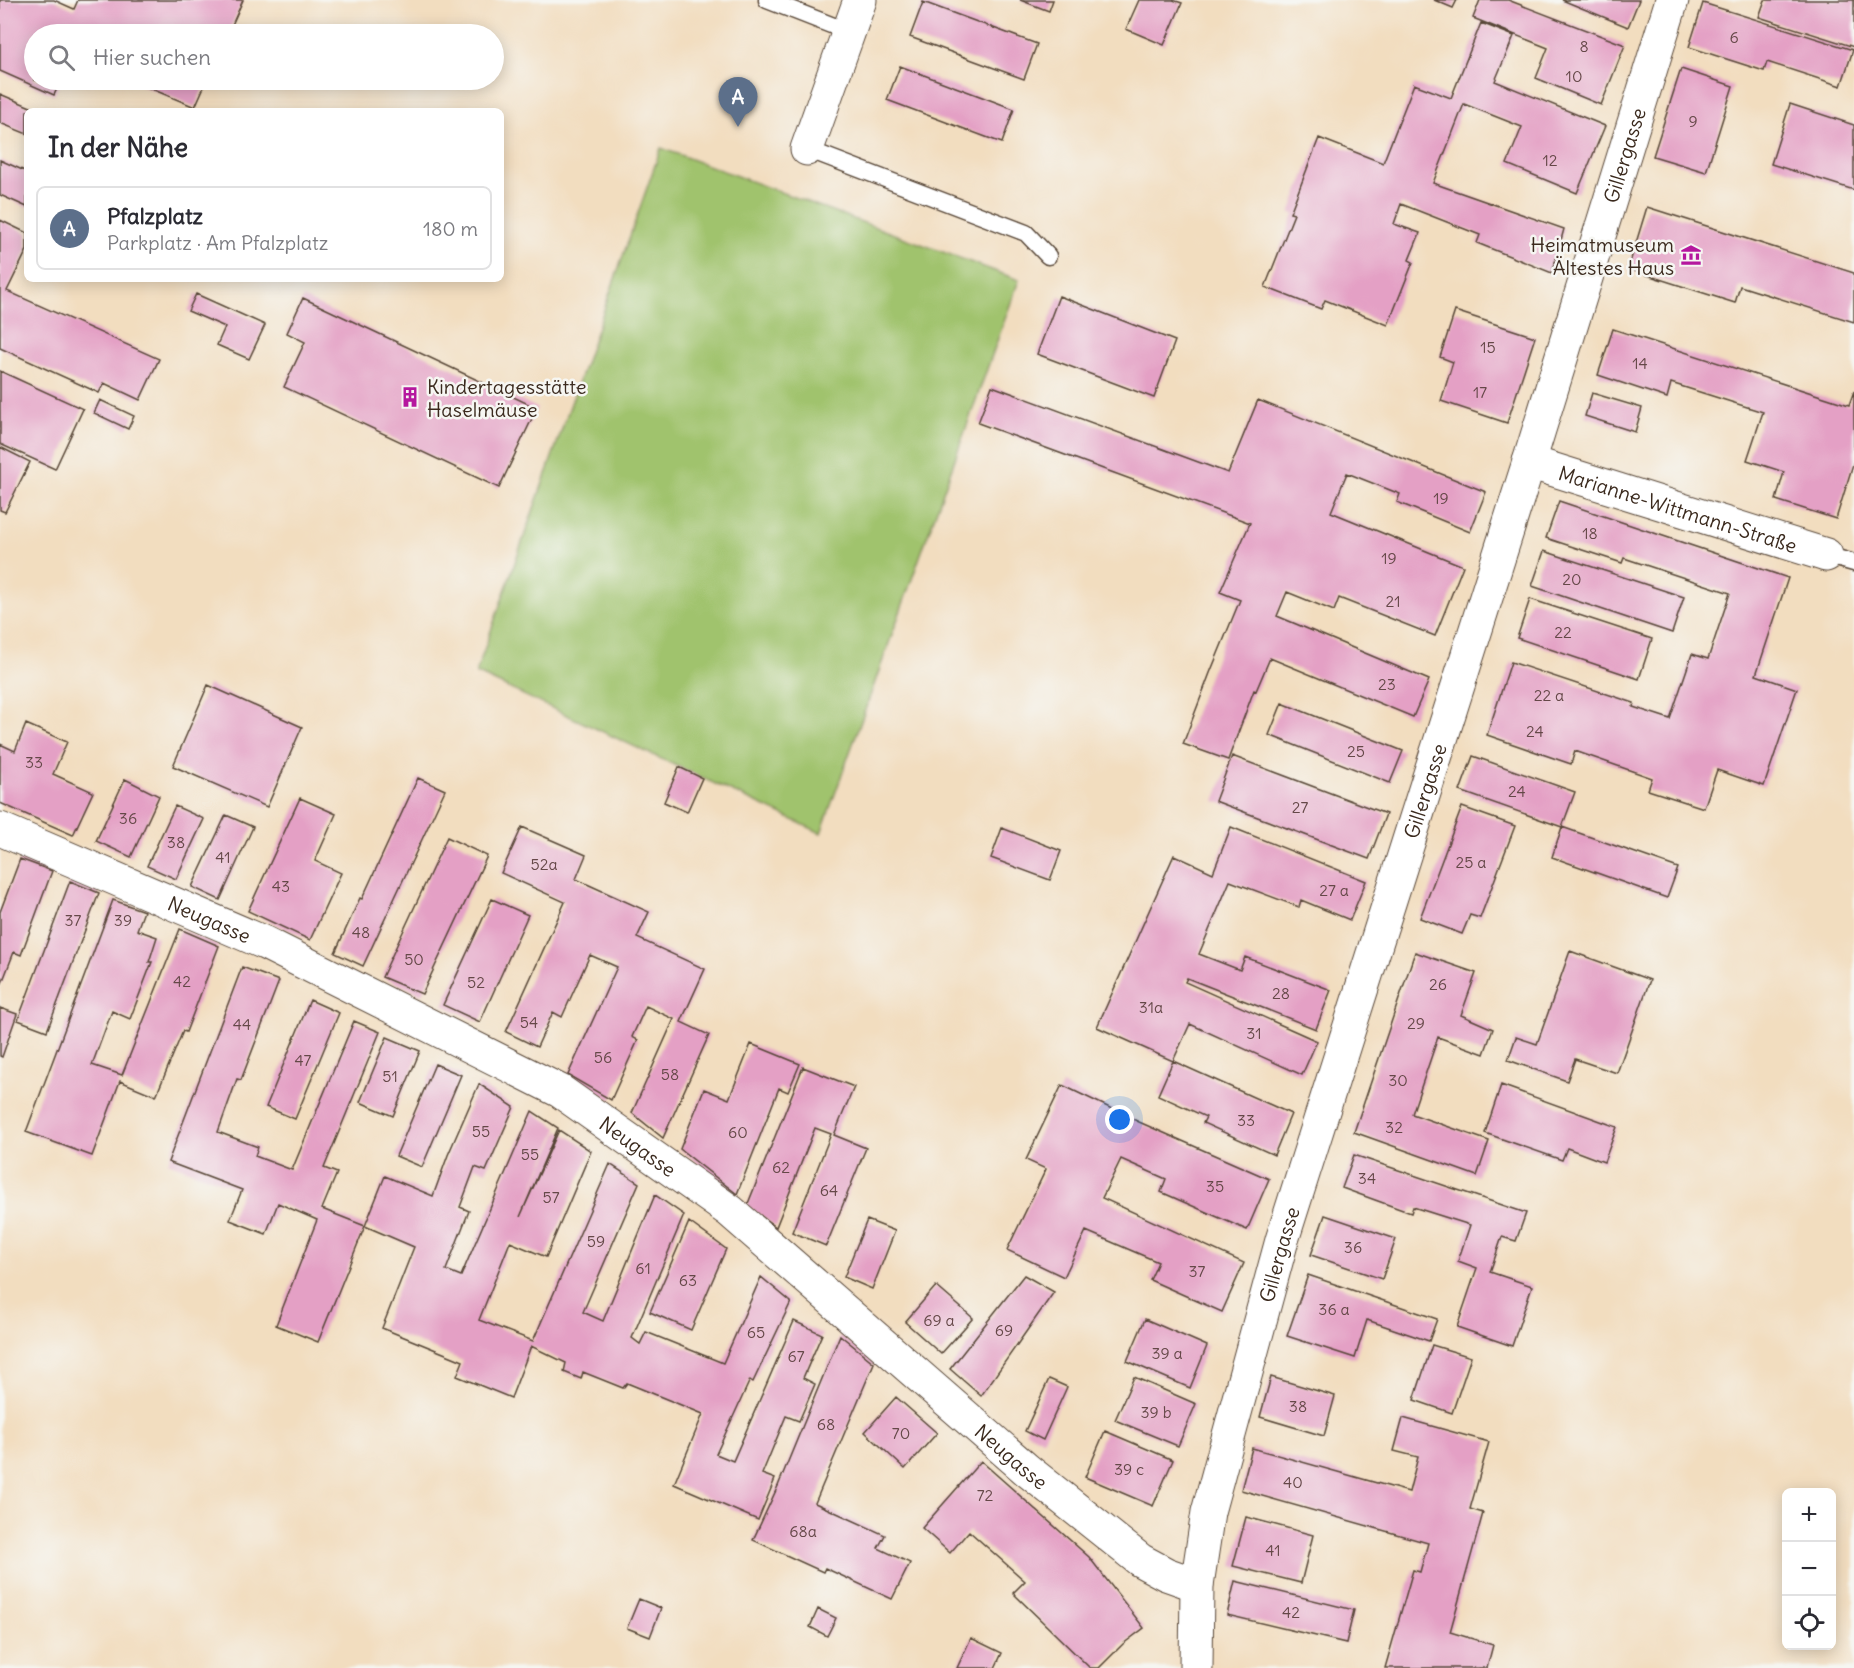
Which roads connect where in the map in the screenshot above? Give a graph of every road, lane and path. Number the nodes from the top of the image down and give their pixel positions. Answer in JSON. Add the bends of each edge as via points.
{"nodes":[{"id":1,"x":767,"y":0,"type":"edge"},
{"id":2,"x":860,"y":0,"type":"edge"},
{"id":3,"x":1672,"y":0,"type":"edge"},
{"id":4,"x":849,"y":32,"type":"junction"},
{"id":5,"x":807,"y":149,"type":"joint"},
{"id":6,"x":1048,"y":256,"type":"dead end"},
{"id":7,"x":1529,"y":462,"type":"junction"},
{"id":8,"x":1840,"y":559,"type":"edge"},
{"id":9,"x":0,"y":829,"type":"edge"},
{"id":10,"x":1197,"y":1585,"type":"junction"},
{"id":11,"x":1196,"y":1668,"type":"edge"}],
"edges":[{"from":1,"to":4,"type":"lane"},
{"from":2,"to":4,"type":"street"},
{"from":3,"to":7,"type":"street","name":"Gillergasse"},
{"from":4,"to":5,"type":"street"},
{"from":5,"to":6,"type":"lane","via":[[1026,233]]},
{"from":7,"to":8,"type":"street","name":"Marianne-Wittmann-Straße"},
{"from":7,"to":10,"type":"street","name":"Gillergasse","via":[[1282,1240],[1208,1512]]},
{"from":9,"to":10,"type":"street","name":"Neugasse","via":[[265,943],[560,1091],[730,1211],[1027,1470],[1140,1560]]},
{"from":10,"to":11,"type":"street","name":"Gillergasse"}]}
